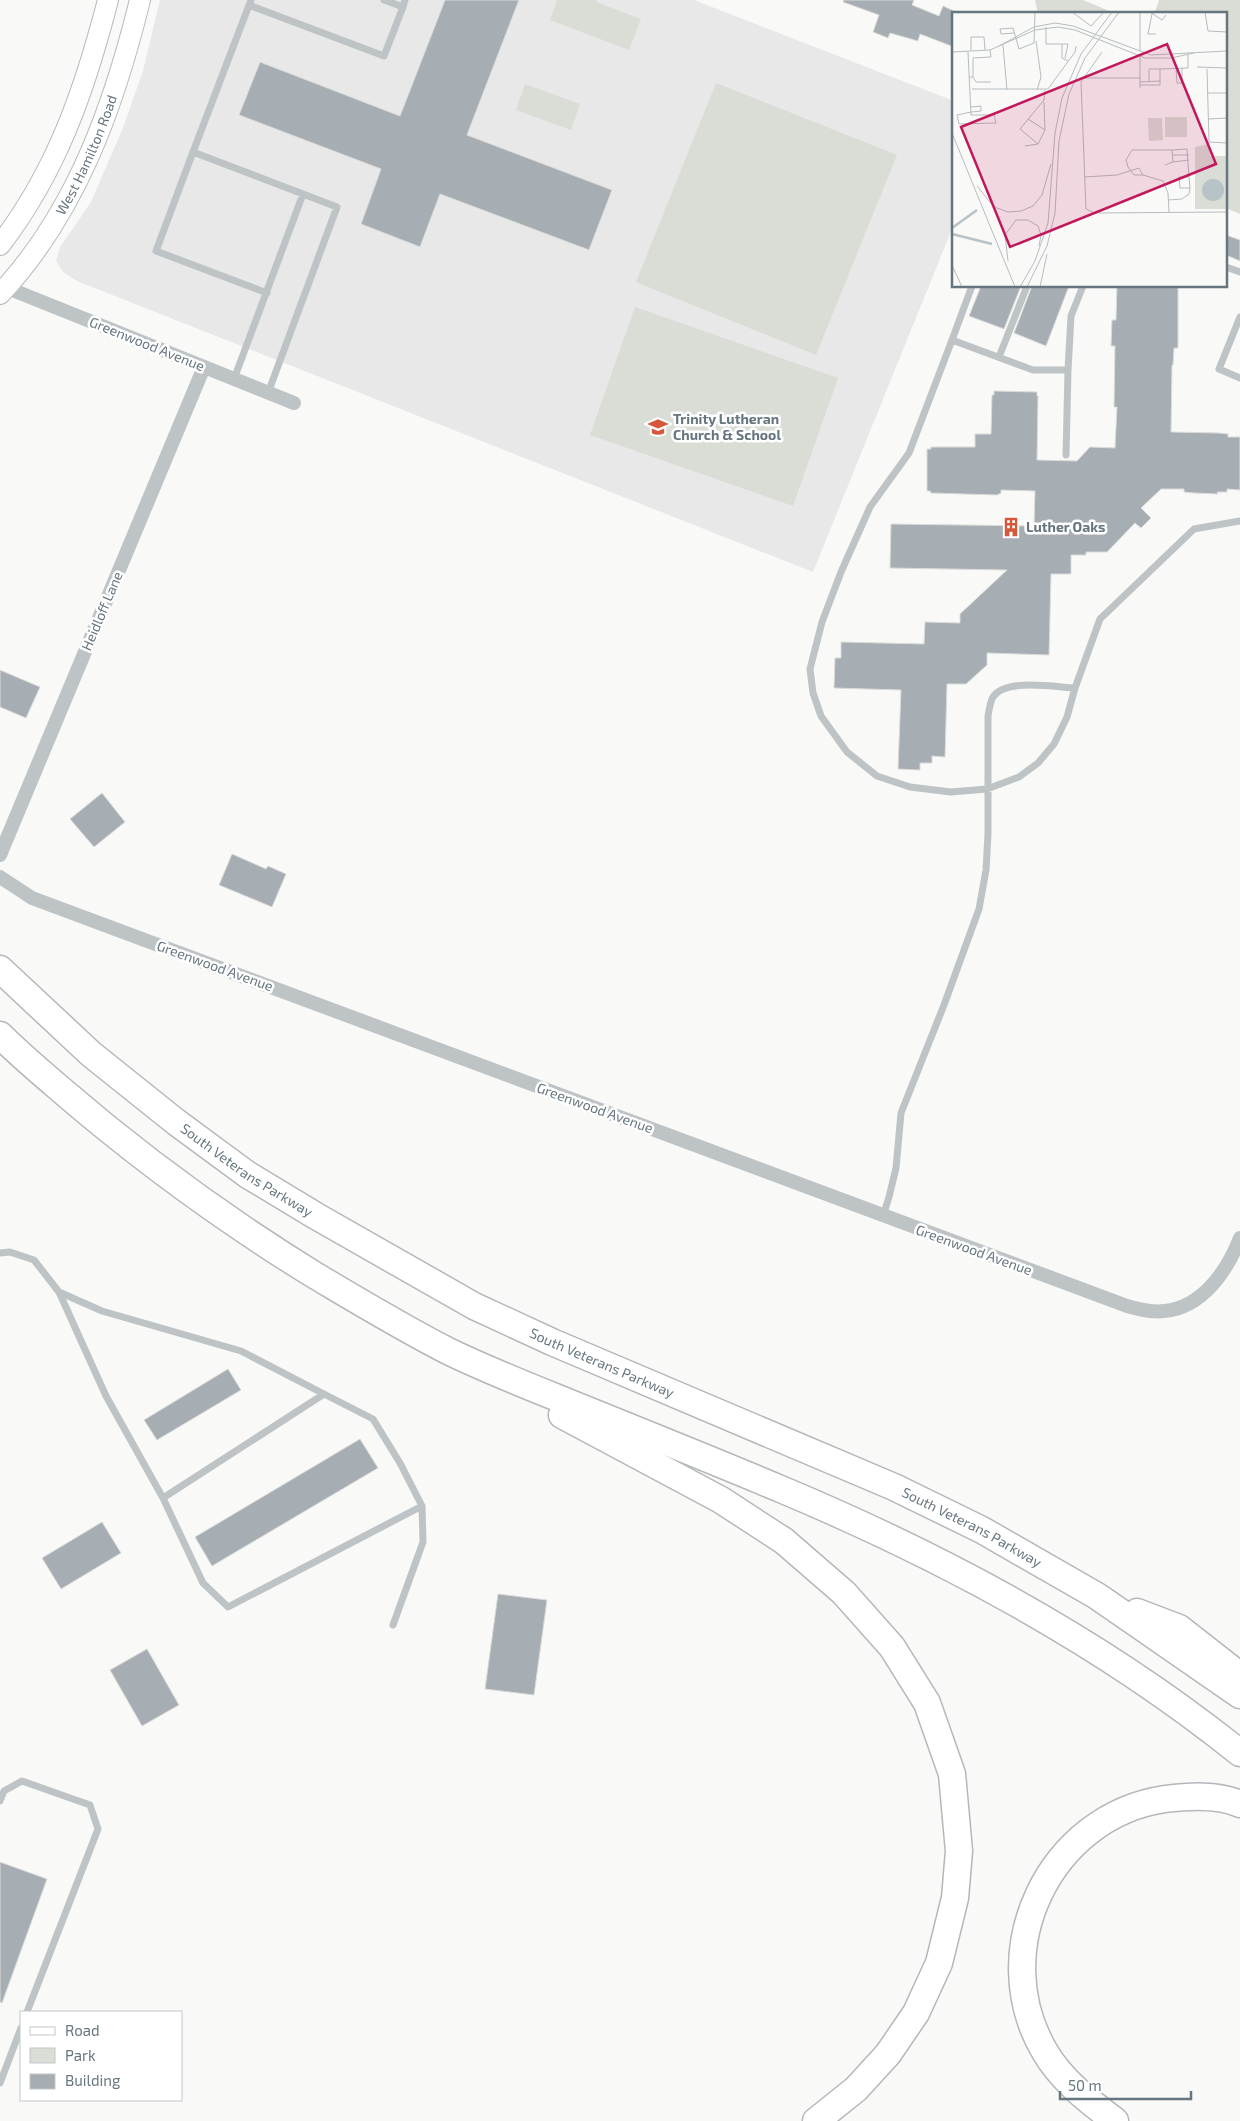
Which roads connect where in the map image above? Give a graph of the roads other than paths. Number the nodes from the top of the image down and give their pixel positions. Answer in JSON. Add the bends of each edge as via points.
{"nodes":[{"id":1,"x":108,"y":0,"type":"edge"},
{"id":2,"x":140,"y":0,"type":"edge"},
{"id":3,"x":384,"y":0,"type":"edge"},
{"id":4,"x":250,"y":3,"type":"edge"},
{"id":5,"x":404,"y":4,"type":"edge"},
{"id":6,"x":193,"y":152,"type":"junction"},
{"id":7,"x":303,"y":194,"type":"junction"},
{"id":8,"x":0,"y":245,"type":"edge"},
{"id":9,"x":1228,"y":268,"type":"edge"},
{"id":10,"x":1240,"y":272,"type":"edge"},
{"id":11,"x":971,"y":288,"type":"edge"},
{"id":12,"x":1026,"y":288,"type":"edge"},
{"id":13,"x":1082,"y":288,"type":"edge"},
{"id":14,"x":2,"y":289,"type":"edge"},
{"id":15,"x":267,"y":292,"type":"junction"},
{"id":16,"x":1240,"y":316,"type":"edge"},
{"id":17,"x":952,"y":340,"type":"junction"},
{"id":18,"x":999,"y":357,"type":"junction"},
{"id":19,"x":204,"y":367,"type":"junction"},
{"id":20,"x":1068,"y":370,"type":"junction"},
{"id":21,"x":1240,"y":378,"type":"edge"},
{"id":22,"x":234,"y":379,"type":"junction"},
{"id":23,"x":268,"y":393,"type":"junction"},
{"id":24,"x":294,"y":403,"type":"dead end"},
{"id":25,"x":1066,"y":456,"type":"dead end"},
{"id":26,"x":1240,"y":521,"type":"edge"},
{"id":27,"x":1075,"y":688,"type":"junction"},
{"id":28,"x":987,"y":789,"type":"junction"},
{"id":29,"x":0,"y":855,"type":"edge"},
{"id":30,"x":0,"y":877,"type":"edge"},
{"id":31,"x":0,"y":970,"type":"edge"},
{"id":32,"x":0,"y":1035,"type":"edge"},
{"id":33,"x":882,"y":1216,"type":"junction"},
{"id":34,"x":1240,"y":1238,"type":"edge"},
{"id":35,"x":0,"y":1252,"type":"edge"},
{"id":36,"x":60,"y":1292,"type":"junction"},
{"id":37,"x":451,"y":1352,"type":"junction"},
{"id":38,"x":324,"y":1394,"type":"junction"},
{"id":39,"x":163,"y":1498,"type":"junction"},
{"id":40,"x":422,"y":1506,"type":"junction"},
{"id":41,"x":1097,"y":1596,"type":"junction"},
{"id":42,"x":393,"y":1625,"type":"dead end"},
{"id":43,"x":1240,"y":1675,"type":"edge"},
{"id":44,"x":1240,"y":1696,"type":"edge"},
{"id":45,"x":1240,"y":1753,"type":"edge"},
{"id":46,"x":0,"y":1801,"type":"edge"},
{"id":47,"x":1240,"y":1804,"type":"edge"},
{"id":48,"x":27,"y":2011,"type":"edge"},
{"id":49,"x":20,"y":2031,"type":"edge"},
{"id":50,"x":0,"y":2083,"type":"edge"},
{"id":51,"x":816,"y":2121,"type":"edge"},
{"id":52,"x":1115,"y":2121,"type":"edge"}],
"edges":[{"from":1,"to":8,"type":"main road","name":"West Hamilton Road","via":[[90,69],[64,137],[41,184]]},
{"from":2,"to":14,"type":"main road","name":"West Hamilton Road","via":[[108,111],[84,169],[42,242]]},
{"from":3,"to":5,"type":"lane"},
{"from":4,"to":5,"type":"lane","via":[[384,56]]},
{"from":4,"to":6,"type":"lane"},
{"from":6,"to":7,"type":"lane"},
{"from":6,"to":15,"type":"lane","via":[[156,250]]},
{"from":7,"to":15,"type":"lane"},
{"from":7,"to":23,"type":"lane","via":[[337,207]]},
{"from":9,"to":10,"type":"lane"},
{"from":11,"to":17,"type":"lane"},
{"from":12,"to":18,"type":"lane"},
{"from":13,"to":20,"type":"lane","via":[[1071,316]]},
{"from":14,"to":19,"type":"street","name":"Greenwood Avenue"},
{"from":15,"to":22,"type":"lane"},
{"from":16,"to":21,"type":"lane","via":[[1219,369]]},
{"from":17,"to":18,"type":"lane"},
{"from":17,"to":28,"type":"lane","via":[[909,452],[870,507],[841,572],[822,622],[810,669],[813,693],[821,716],[847,752],[877,776],[910,787],[943,791]]},
{"from":18,"to":20,"type":"lane","via":[[1033,370]]},
{"from":19,"to":22,"type":"street","name":"Greenwood Avenue"},
{"from":19,"to":29,"type":"street","name":"Heidloff Lane"},
{"from":20,"to":25,"type":"lane"},
{"from":22,"to":23,"type":"street","name":"Greenwood Avenue"},
{"from":23,"to":24,"type":"street","name":"Greenwood Avenue"},
{"from":26,"to":27,"type":"lane","via":[[1194,528],[1100,619]]},
{"from":27,"to":28,"type":"lane","via":[[1067,717],[1054,744],[1038,763],[1019,777]]},
{"from":27,"to":28,"type":"lane","via":[[1019,685],[1005,687],[992,697],[988,716]]},
{"from":28,"to":33,"type":"lane","via":[[986,870],[979,909],[901,1113],[896,1168]]},
{"from":30,"to":33,"type":"street","name":"Greenwood Avenue","via":[[32,898]]},
{"from":31,"to":41,"type":"highway","name":"South Veterans Parkway","via":[[91,1054],[176,1122],[248,1175],[402,1266],[474,1306],[552,1342],[894,1488],[982,1530]]},
{"from":32,"to":37,"type":"highway","via":[[98,1122],[179,1185],[279,1253],[383,1317]]},
{"from":33,"to":34,"type":"street","name":"Greenwood Avenue","via":[[1127,1306],[1151,1311],[1175,1309],[1195,1301],[1219,1279]]},
{"from":35,"to":36,"type":"lane","via":[[34,1260]]},
{"from":36,"to":38,"type":"lane","via":[[102,1311],[241,1351]]},
{"from":36,"to":39,"type":"lane","via":[[106,1396]]},
{"from":37,"to":45,"type":"highway","via":[[793,1494],[941,1563],[1109,1659]]},
{"from":37,"to":51,"type":"highway","via":[[721,1500],[784,1541],[844,1592],[892,1647],[927,1703],[952,1774],[959,1851],[955,1898],[939,1963],[916,2013],[888,2054],[856,2088]]},
{"from":38,"to":39,"type":"lane"},
{"from":38,"to":40,"type":"lane","via":[[373,1419]]},
{"from":39,"to":40,"type":"lane","via":[[203,1583],[228,1606]]},
{"from":40,"to":42,"type":"lane","via":[[423,1542]]},
{"from":41,"to":43,"type":"highway","via":[[1179,1628]]},
{"from":41,"to":44,"type":"highway","name":"South Veterans Parkway"},
{"from":46,"to":48,"type":"lane","via":[[4,1791],[22,1781],[90,1805],[98,1829]]},
{"from":47,"to":52,"type":"highway","via":[[1204,1797],[1180,1797],[1150,1801],[1114,1816],[1087,1834],[1059,1861],[1045,1880],[1030,1912],[1022,1968],[1026,2001],[1034,2028],[1045,2052],[1062,2074],[1079,2093]]},
{"from":49,"to":50,"type":"lane"}]}
